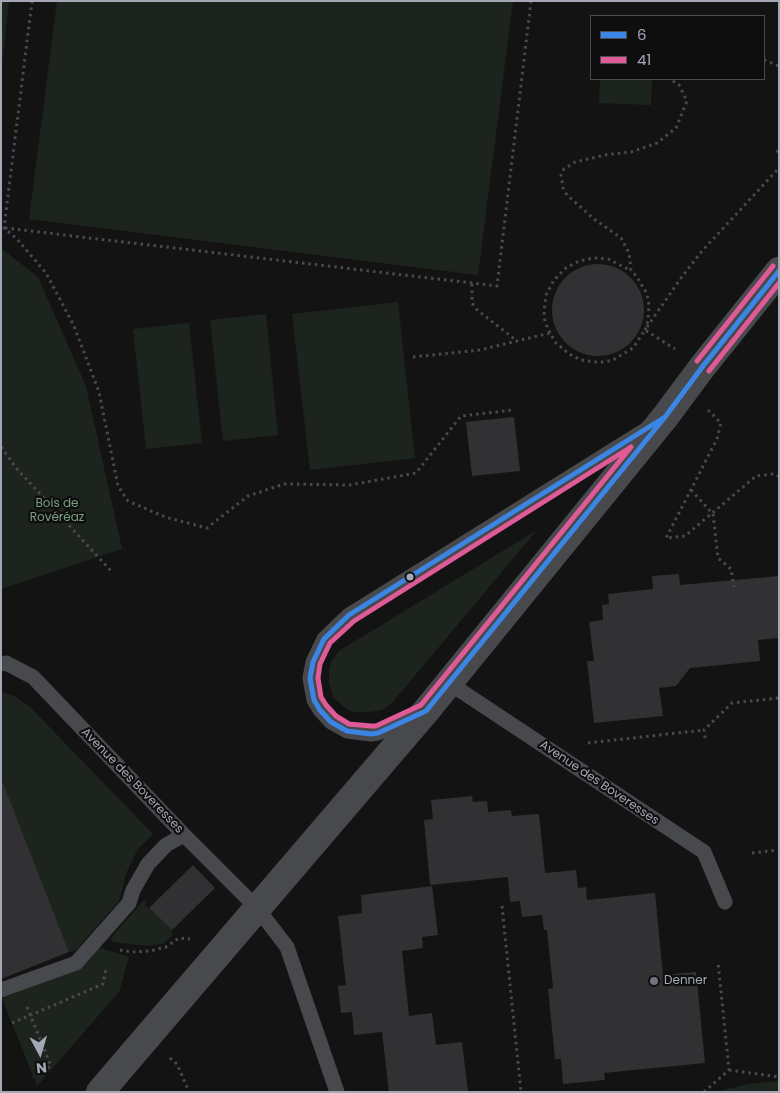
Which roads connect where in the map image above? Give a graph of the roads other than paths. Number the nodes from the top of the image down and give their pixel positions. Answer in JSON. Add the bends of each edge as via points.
{"nodes":[{"id":1,"x":779,"y":271,"type":"edge"},
{"id":2,"x":666,"y":417,"type":"junction"},
{"id":3,"x":1,"y":664,"type":"edge"},
{"id":4,"x":449,"y":683,"type":"junction"},
{"id":5,"x":426,"y":711,"type":"junction"},
{"id":6,"x":184,"y":835,"type":"junction"},
{"id":7,"x":725,"y":902,"type":"dead end"},
{"id":8,"x":257,"y":908,"type":"junction"},
{"id":9,"x":1,"y":990,"type":"edge"},
{"id":10,"x":100,"y":1092,"type":"edge"},
{"id":11,"x":337,"y":1092,"type":"edge"}],
"edges":[{"from":1,"to":2,"type":"street"},
{"from":2,"to":4,"type":"street"},
{"from":2,"to":5,"type":"lane","via":[[348,615],[324,639],[313,662],[310,678],[314,700],[331,722],[346,730],[371,734]]},
{"from":3,"to":6,"type":"lane","name":"Avenue des Boveresses","via":[[6,663],[34,677]]},
{"from":4,"to":5,"type":"street"},
{"from":4,"to":7,"type":"lane","name":"Avenue des Boveresses","via":[[704,852]]},
{"from":5,"to":8,"type":"street"},
{"from":6,"to":8,"type":"lane","name":"Avenue des Boveresses"},
{"from":6,"to":9,"type":"lane","via":[[166,845],[148,864],[128,904],[76,963]]},
{"from":8,"to":10,"type":"street"},
{"from":8,"to":11,"type":"lane","name":"Avenue des Boveresses","via":[[287,947]]}]}
